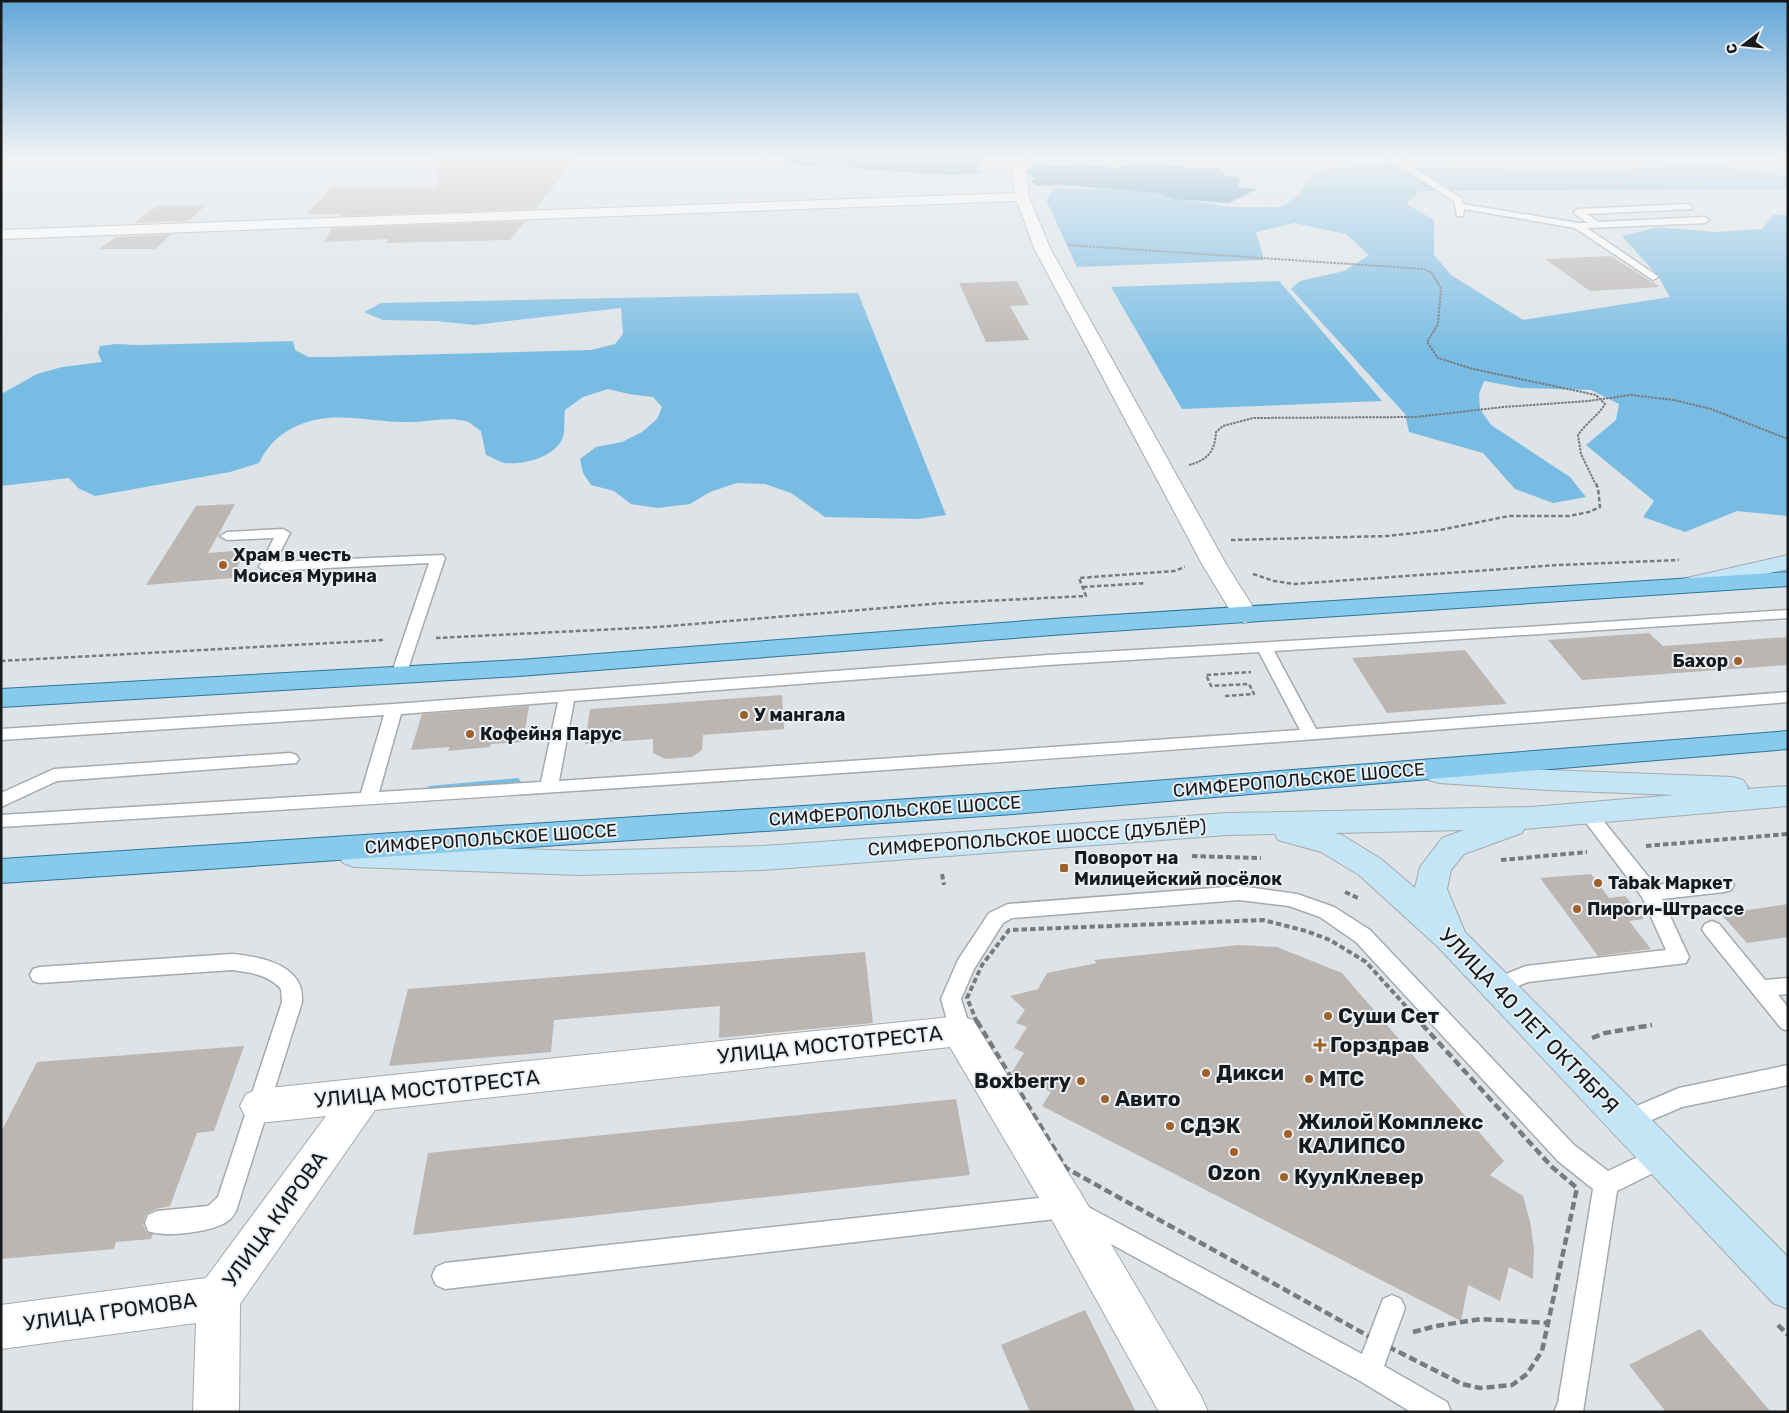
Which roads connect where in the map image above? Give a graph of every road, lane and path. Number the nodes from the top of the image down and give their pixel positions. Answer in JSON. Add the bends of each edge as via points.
{"nodes":[{"id":1,"x":287,"y":224,"type":"edge"},
{"id":2,"x":1033,"y":224,"type":"edge"},
{"id":3,"x":1566,"y":224,"type":"edge"},
{"id":4,"x":1620,"y":224,"type":"edge"},
{"id":5,"x":1597,"y":225,"type":"joint"},
{"id":6,"x":1578,"y":226,"type":"junction"},
{"id":7,"x":1,"y":235,"type":"edge"},
{"id":8,"x":1064,"y":245,"type":"dead end"},
{"id":9,"x":1653,"y":277,"type":"dead end"},
{"id":10,"x":1602,"y":399,"type":"junction"},
{"id":11,"x":1788,"y":439,"type":"edge"},
{"id":12,"x":1186,"y":466,"type":"dead end"},
{"id":13,"x":227,"y":536,"type":"dead end"},
{"id":14,"x":1230,"y":540,"type":"dead end"},
{"id":15,"x":1686,"y":560,"type":"dead end"},
{"id":16,"x":1788,"y":562,"type":"edge"},
{"id":17,"x":1214,"y":564,"type":"junction"},
{"id":18,"x":1788,"y":579,"type":"edge"},
{"id":19,"x":1146,"y":583,"type":"dead end"},
{"id":20,"x":1687,"y":585,"type":"junction"},
{"id":21,"x":1083,"y":587,"type":"junction"},
{"id":22,"x":1788,"y":614,"type":"edge"},
{"id":23,"x":1245,"y":615,"type":"junction"},
{"id":24,"x":411,"y":639,"type":"junction"},
{"id":25,"x":1264,"y":647,"type":"junction"},
{"id":26,"x":1,"y":661,"type":"edge"},
{"id":27,"x":1277,"y":671,"type":"junction"},
{"id":28,"x":399,"y":675,"type":"junction"},
{"id":29,"x":1225,"y":696,"type":"dead end"},
{"id":30,"x":567,"y":697,"type":"junction"},
{"id":31,"x":1788,"y":697,"type":"edge"},
{"id":32,"x":1,"y":698,"type":"edge"},
{"id":33,"x":394,"y":709,"type":"junction"},
{"id":34,"x":1,"y":734,"type":"edge"},
{"id":35,"x":1311,"y":734,"type":"junction"},
{"id":36,"x":1788,"y":740,"type":"edge"},
{"id":37,"x":290,"y":759,"type":"dead end"},
{"id":38,"x":1410,"y":770,"type":"junction"},
{"id":39,"x":549,"y":787,"type":"junction"},
{"id":40,"x":1788,"y":792,"type":"edge"},
{"id":41,"x":1788,"y":796,"type":"edge"},
{"id":42,"x":368,"y":799,"type":"junction"},
{"id":43,"x":1,"y":801,"type":"edge"},
{"id":44,"x":1587,"y":812,"type":"junction"},
{"id":45,"x":1531,"y":818,"type":"junction"},
{"id":46,"x":1,"y":821,"type":"edge"},
{"id":47,"x":1228,"y":824,"type":"junction"},
{"id":48,"x":285,"y":852,"type":"junction"},
{"id":49,"x":1189,"y":856,"type":"dead end"},
{"id":50,"x":1262,"y":858,"type":"dead end"},
{"id":51,"x":1,"y":871,"type":"edge"},
{"id":52,"x":1724,"y":885,"type":"dead end"},
{"id":53,"x":1650,"y":893,"type":"junction"},
{"id":54,"x":1712,"y":929,"type":"dead end"},
{"id":55,"x":1450,"y":938,"type":"junction"},
{"id":56,"x":40,"y":975,"type":"dead end"},
{"id":57,"x":1498,"y":986,"type":"junction"},
{"id":58,"x":1788,"y":986,"type":"edge"},
{"id":59,"x":1760,"y":989,"type":"junction"},
{"id":60,"x":1788,"y":1022,"type":"edge"},
{"id":61,"x":1652,"y":1025,"type":"dead end"},
{"id":62,"x":960,"y":1031,"type":"junction"},
{"id":63,"x":1590,"y":1039,"type":"dead end"},
{"id":64,"x":1788,"y":1075,"type":"edge"},
{"id":65,"x":364,"y":1096,"type":"junction"},
{"id":66,"x":259,"y":1106,"type":"junction"},
{"id":67,"x":1626,"y":1121,"type":"junction"},
{"id":68,"x":1661,"y":1157,"type":"junction"},
{"id":69,"x":1606,"y":1184,"type":"junction"},
{"id":70,"x":1066,"y":1206,"type":"junction"},
{"id":71,"x":157,"y":1223,"type":"dead end"},
{"id":72,"x":445,"y":1276,"type":"dead end"},
{"id":73,"x":1788,"y":1288,"type":"edge"},
{"id":74,"x":218,"y":1298,"type":"junction"},
{"id":75,"x":1392,"y":1308,"type":"dead end"},
{"id":76,"x":1548,"y":1323,"type":"junction"},
{"id":77,"x":1,"y":1327,"type":"edge"},
{"id":78,"x":1407,"y":1334,"type":"dead end"},
{"id":79,"x":1384,"y":1341,"type":"junction"},
{"id":80,"x":1369,"y":1372,"type":"junction"},
{"id":81,"x":216,"y":1412,"type":"edge"},
{"id":82,"x":1185,"y":1412,"type":"edge"},
{"id":83,"x":1437,"y":1412,"type":"edge"},
{"id":84,"x":1568,"y":1412,"type":"edge"}],
"edges":[{"from":1,"to":7,"type":"street"},
{"from":2,"to":17,"type":"street","via":[[1042,248]]},
{"from":3,"to":6,"type":"lane"},
{"from":4,"to":5,"type":"lane"},
{"from":5,"to":6,"type":"lane"},
{"from":6,"to":9,"type":"lane"},
{"from":8,"to":10,"type":"path","via":[[1424,269],[1436,277],[1441,288],[1438,324],[1427,342],[1438,358]]},
{"from":10,"to":11,"type":"path","via":[[1631,395],[1674,400],[1711,409]]},
{"from":10,"to":12,"type":"path","via":[[1416,417],[1252,418],[1223,426],[1216,432],[1215,448],[1207,458]]},
{"from":10,"to":14,"type":"path","via":[[1604,404],[1599,414],[1584,424],[1578,435],[1581,454],[1598,488],[1600,507],[1586,514],[1559,518],[1519,515],[1441,530],[1385,535]]},
{"from":13,"to":24,"type":"lane","via":[[283,533],[266,567],[438,558]]},
{"from":15,"to":17,"type":"path","via":[[1558,565],[1294,584],[1257,576],[1248,570],[1244,562]]},
{"from":16,"to":20,"type":"main road"},
{"from":17,"to":21,"type":"path","via":[[1174,571],[1079,578]]},
{"from":17,"to":23,"type":"street"},
{"from":18,"to":20,"type":"main road"},
{"from":19,"to":21,"type":"path"},
{"from":20,"to":23,"type":"main road"},
{"from":21,"to":24,"type":"path","via":[[1086,596],[943,603],[658,627]]},
{"from":22,"to":25,"type":"lane"},
{"from":23,"to":28,"type":"main road"},
{"from":24,"to":26,"type":"path"},
{"from":24,"to":28,"type":"lane"},
{"from":25,"to":27,"type":"lane"},
{"from":25,"to":30,"type":"lane"},
{"from":27,"to":29,"type":"path","via":[[1206,675],[1211,686],[1249,684],[1254,694]]},
{"from":27,"to":35,"type":"lane"},
{"from":28,"to":32,"type":"main road"},
{"from":30,"to":33,"type":"lane"},
{"from":30,"to":39,"type":"lane"},
{"from":31,"to":35,"type":"lane"},
{"from":33,"to":34,"type":"lane"},
{"from":33,"to":42,"type":"lane"},
{"from":35,"to":39,"type":"lane"},
{"from":36,"to":38,"type":"main road","name":"СИМФЕРОПОЛЬСКОЕ ШОССЕ"},
{"from":37,"to":43,"type":"lane","via":[[54,775]]},
{"from":38,"to":40,"type":"main road"},
{"from":38,"to":48,"type":"main road","name":"СИМФЕРОПОЛЬСКОЕ ШОССЕ","via":[[1014,803]]},
{"from":39,"to":42,"type":"lane"},
{"from":41,"to":44,"type":"main road","name":"СИМФЕРОПОЛЬСКОЕ ШОССЕ (ДУБЛЁР)"},
{"from":42,"to":46,"type":"lane"},
{"from":44,"to":45,"type":"main road","name":"СИМФЕРОПОЛЬСКОЕ ШОССЕ (ДУБЛЁР)"},
{"from":44,"to":53,"type":"lane"},
{"from":45,"to":47,"type":"main road","name":"СИМФЕРОПОЛЬСКОЕ ШОССЕ (ДУБЛЁР)"},
{"from":45,"to":55,"type":"main road","via":[[1453,846],[1436,867],[1431,889]]},
{"from":47,"to":48,"type":"main road","name":"СИМФЕРОПОЛЬСКОЕ ШОССЕ (ДУБЛЁР)","via":[[764,858],[580,864]]},
{"from":47,"to":55,"type":"main road","name":"УЛИЦА 40 ЛЕТ ОКТЯБРЯ","via":[[1286,832],[1331,843],[1370,867]]},
{"from":48,"to":51,"type":"main road","name":"СИМФЕРОПОЛЬСКОЕ ШОССЕ"},
{"from":49,"to":50,"type":"path"},
{"from":52,"to":53,"type":"lane"},
{"from":53,"to":57,"type":"lane","via":[[1678,956],[1526,974]]},
{"from":54,"to":59,"type":"lane"},
{"from":55,"to":57,"type":"main road","name":"УЛИЦА 40 ЛЕТ ОКТЯБРЯ"},
{"from":56,"to":66,"type":"lane","via":[[232,962],[256,966],[283,978],[291,988],[292,1002]]},
{"from":57,"to":67,"type":"main road","name":"УЛИЦА 40 ЛЕТ ОКТЯБРЯ"},
{"from":58,"to":59,"type":"lane"},
{"from":59,"to":60,"type":"lane"},
{"from":61,"to":63,"type":"path","via":[[1605,1032]]},
{"from":62,"to":65,"type":"street","name":"УЛИЦА МОСТОТРЕСТА"},
{"from":62,"to":69,"type":"lane","via":[[950,999],[964,966],[996,918],[1008,911],[1239,893],[1290,899],[1327,912],[1363,936],[1566,1153]]},
{"from":62,"to":70,"type":"street","name":"УЛИЦА МОСТОТРЕСТА"},
{"from":64,"to":67,"type":"lane","via":[[1680,1098]]},
{"from":65,"to":66,"type":"street","name":"УЛИЦА МОСТОТРЕСТА"},
{"from":65,"to":74,"type":"street","name":"УЛИЦА КИРОВА"},
{"from":66,"to":71,"type":"lane","via":[[228,1203],[220,1213],[209,1218]]},
{"from":67,"to":68,"type":"main road","name":"УЛИЦА 40 ЛЕТ ОКТЯБРЯ"},
{"from":68,"to":69,"type":"lane"},
{"from":68,"to":73,"type":"main road","name":"УЛИЦА 40 ЛЕТ ОКТЯБРЯ"},
{"from":69,"to":84,"type":"lane"},
{"from":70,"to":72,"type":"lane"},
{"from":70,"to":80,"type":"lane"},
{"from":70,"to":82,"type":"street","name":"УЛИЦА МОСТОТРЕСТА"},
{"from":74,"to":77,"type":"street","name":"УЛИЦА ГРОМОВА"},
{"from":74,"to":81,"type":"street","name":"УЛИЦА КИРОВА"},
{"from":75,"to":79,"type":"lane"},
{"from":76,"to":78,"type":"path","via":[[1481,1319]]},
{"from":76,"to":79,"type":"path","via":[[1542,1351],[1527,1374],[1512,1385],[1480,1388],[1462,1384]]},
{"from":76,"to":79,"type":"path","via":[[1578,1188],[1552,1167],[1366,962],[1330,940],[1263,920],[1009,930],[982,965],[968,998],[980,1028],[1066,1168]]},
{"from":79,"to":80,"type":"lane"},
{"from":80,"to":83,"type":"lane"}]}
